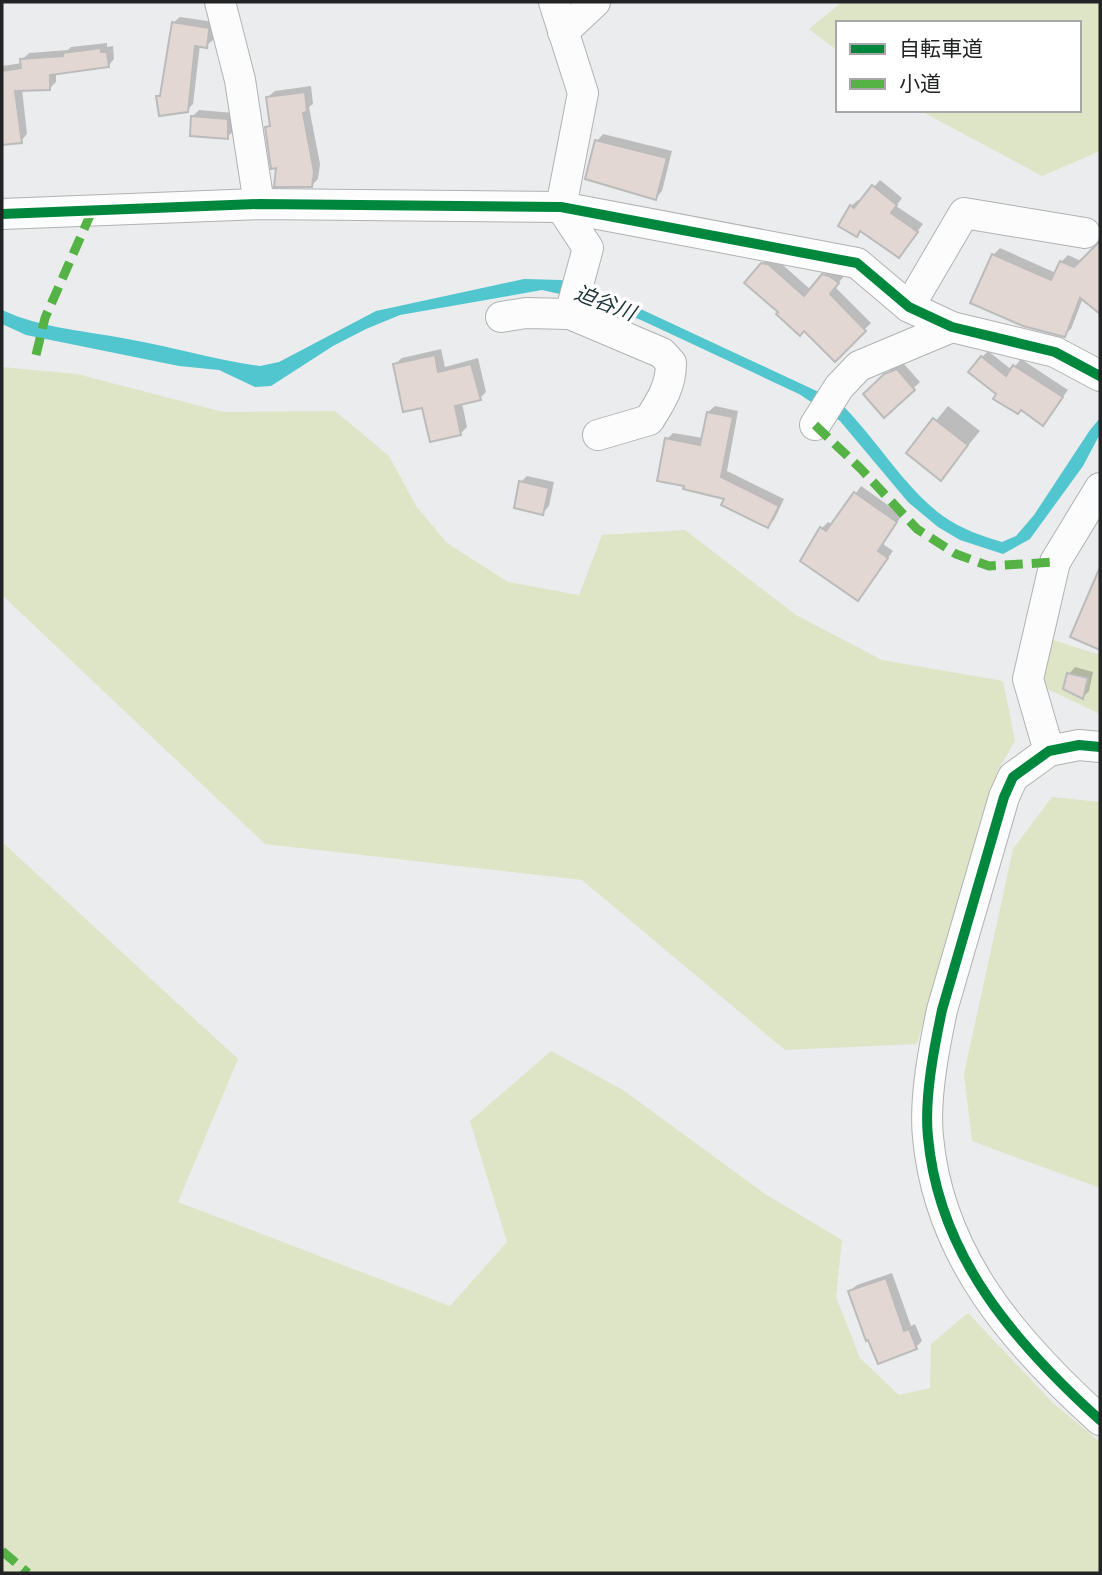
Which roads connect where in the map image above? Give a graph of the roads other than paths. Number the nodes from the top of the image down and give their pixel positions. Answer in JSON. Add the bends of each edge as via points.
{"nodes":[{"id":1,"x":220,"y":2,"type":"edge"},
{"id":2,"x":554,"y":2,"type":"edge"},
{"id":3,"x":595,"y":2,"type":"edge"},
{"id":4,"x":562,"y":32,"type":"junction"},
{"id":5,"x":259,"y":204,"type":"junction"},
{"id":6,"x":561,"y":207,"type":"junction"},
{"id":7,"x":2,"y":214,"type":"edge"},
{"id":8,"x":1085,"y":233,"type":"dead end"},
{"id":9,"x":909,"y":307,"type":"junction"},
{"id":10,"x":571,"y":310,"type":"junction"},
{"id":11,"x":501,"y":317,"type":"dead end"},
{"id":12,"x":952,"y":327,"type":"junction"},
{"id":13,"x":1100,"y":376,"type":"edge"},
{"id":14,"x":818,"y":420,"type":"dead end"},
{"id":15,"x":598,"y":435,"type":"dead end"},
{"id":16,"x":1100,"y":488,"type":"edge"},
{"id":17,"x":1100,"y":747,"type":"edge"},
{"id":18,"x":1049,"y":751,"type":"junction"},
{"id":19,"x":1100,"y":1420,"type":"edge"}],
"edges":[{"from":1,"to":5,"type":"street","via":[[240,80]]},
{"from":2,"to":4,"type":"street"},
{"from":3,"to":4,"type":"street"},
{"from":4,"to":6,"type":"street","via":[[583,93]]},
{"from":5,"to":6,"type":"street"},
{"from":5,"to":7,"type":"street"},
{"from":6,"to":9,"type":"street","via":[[857,263]]},
{"from":6,"to":10,"type":"street","via":[[588,247]]},
{"from":8,"to":9,"type":"street","via":[[964,213]]},
{"from":9,"to":12,"type":"street"},
{"from":10,"to":11,"type":"street"},
{"from":10,"to":15,"type":"street","via":[[662,353],[671,363],[671,377],[649,420]]},
{"from":12,"to":13,"type":"street","via":[[1055,352]]},
{"from":12,"to":14,"type":"street","via":[[859,366],[838,387]]},
{"from":16,"to":18,"type":"street","via":[[1055,562],[1028,679]]},
{"from":17,"to":18,"type":"street","via":[[1079,745]]},
{"from":18,"to":19,"type":"street","via":[[1013,777],[1004,797],[942,1010],[927,1135],[946,1224],[995,1309],[1057,1382]]}]}
